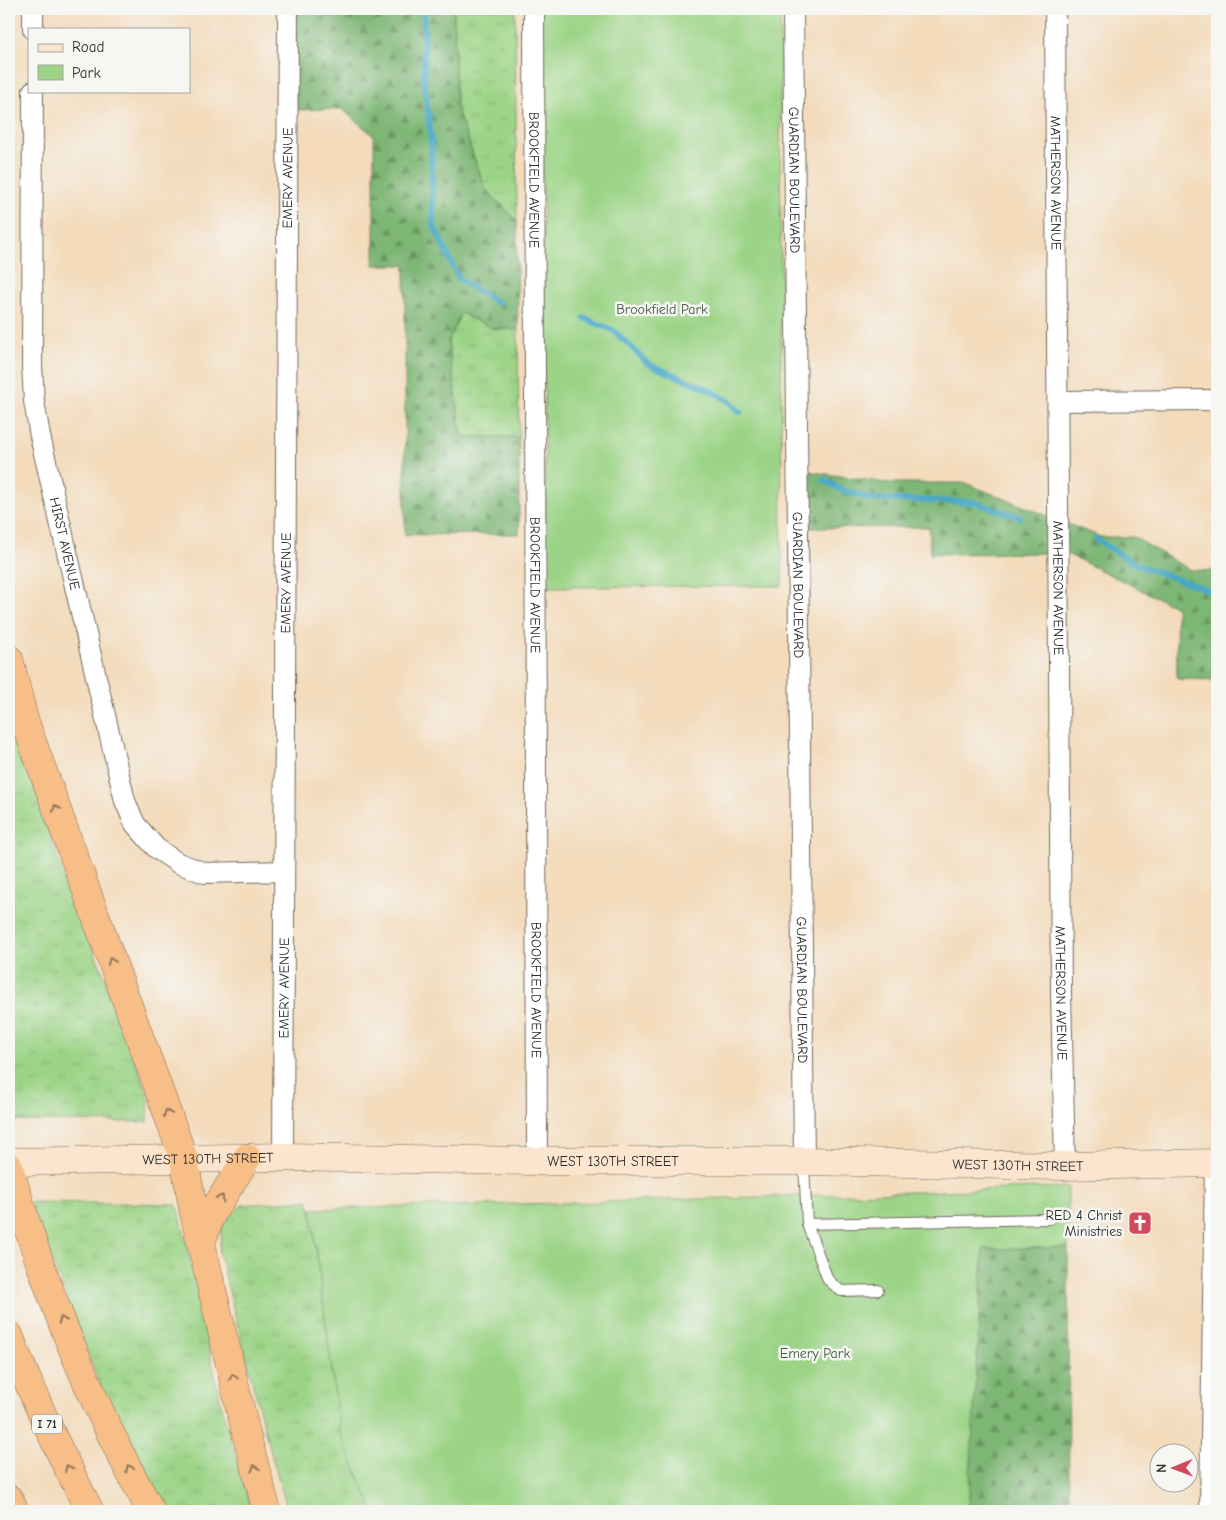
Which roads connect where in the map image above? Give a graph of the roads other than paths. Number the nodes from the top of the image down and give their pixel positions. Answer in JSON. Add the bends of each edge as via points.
{"nodes":[{"id":1,"x":33,"y":9,"type":"edge"},
{"id":2,"x":288,"y":9,"type":"edge"},
{"id":3,"x":534,"y":9,"type":"edge"},
{"id":4,"x":793,"y":9,"type":"edge"},
{"id":5,"x":1055,"y":9,"type":"edge"},
{"id":6,"x":33,"y":28,"type":"edge"},
{"id":7,"x":32,"y":92,"type":"edge"},
{"id":8,"x":1217,"y":400,"type":"edge"},
{"id":9,"x":1058,"y":401,"type":"junction"},
{"id":10,"x":9,"y":660,"type":"edge"},
{"id":11,"x":284,"y":871,"type":"junction"},
{"id":12,"x":283,"y":1157,"type":"junction"},
{"id":13,"x":247,"y":1158,"type":"junction"},
{"id":14,"x":184,"y":1159,"type":"junction"},
{"id":15,"x":537,"y":1161,"type":"junction"},
{"id":16,"x":804,"y":1161,"type":"junction"},
{"id":17,"x":9,"y":1162,"type":"edge"},
{"id":18,"x":1216,"y":1163,"type":"edge"},
{"id":19,"x":1065,"y":1166,"type":"junction"},
{"id":20,"x":9,"y":1167,"type":"edge"},
{"id":21,"x":1050,"y":1219,"type":"dead end"},
{"id":22,"x":807,"y":1224,"type":"junction"},
{"id":23,"x":201,"y":1242,"type":"junction"},
{"id":24,"x":878,"y":1290,"type":"dead end"},
{"id":25,"x":9,"y":1335,"type":"edge"},
{"id":26,"x":9,"y":1499,"type":"edge"},
{"id":27,"x":15,"y":1511,"type":"edge"},
{"id":28,"x":90,"y":1511,"type":"edge"},
{"id":29,"x":151,"y":1511,"type":"edge"},
{"id":30,"x":267,"y":1511,"type":"edge"},
{"id":31,"x":1210,"y":1511,"type":"edge"}],
"edges":[{"from":1,"to":6,"type":"street"},
{"from":2,"to":11,"type":"street","name":"EMERY AVENUE"},
{"from":3,"to":15,"type":"street","name":"BROOKFIELD AVENUE"},
{"from":4,"to":16,"type":"street","name":"GUARDIAN BOULEVARD"},
{"from":5,"to":9,"type":"street","name":"MATHERSON AVENUE"},
{"from":7,"to":11,"type":"street","name":"HIRST AVENUE","via":[[34,401],[125,801],[135,824],[156,848],[178,863],[205,873]]},
{"from":8,"to":9,"type":"street"},
{"from":9,"to":19,"type":"street","name":"MATHERSON AVENUE"},
{"from":14,"to":10,"type":"highway","one_way":true,"via":[[24,719]]},
{"from":11,"to":12,"type":"street","name":"EMERY AVENUE"},
{"from":12,"to":13,"type":"main road","name":"WEST 130TH STREET"},
{"from":12,"to":15,"type":"main road","name":"WEST 130TH STREET"},
{"from":13,"to":14,"type":"main road","name":"WEST 130TH STREET"},
{"from":23,"to":13,"type":"highway","one_way":true,"via":[[212,1213]]},
{"from":14,"to":17,"type":"main road","name":"WEST 130TH STREET"},
{"from":14,"to":23,"type":"highway"},
{"from":15,"to":16,"type":"main road","name":"WEST 130TH STREET"},
{"from":16,"to":19,"type":"main road","name":"WEST 130TH STREET"},
{"from":16,"to":22,"type":"lane"},
{"from":18,"to":19,"type":"main road","name":"WEST 130TH STREET"},
{"from":18,"to":31,"type":"street"},
{"from":29,"to":20,"type":"highway","one_way":true,"via":[[81,1369],[45,1278]]},
{"from":21,"to":22,"type":"lane"},
{"from":22,"to":24,"type":"lane","via":[[828,1280],[840,1291]]},
{"from":30,"to":23,"type":"highway","one_way":true},
{"from":28,"to":25,"type":"highway","number":"I 71","one_way":true,"via":[[63,1459]]},
{"from":26,"to":27,"type":"highway"}]}
